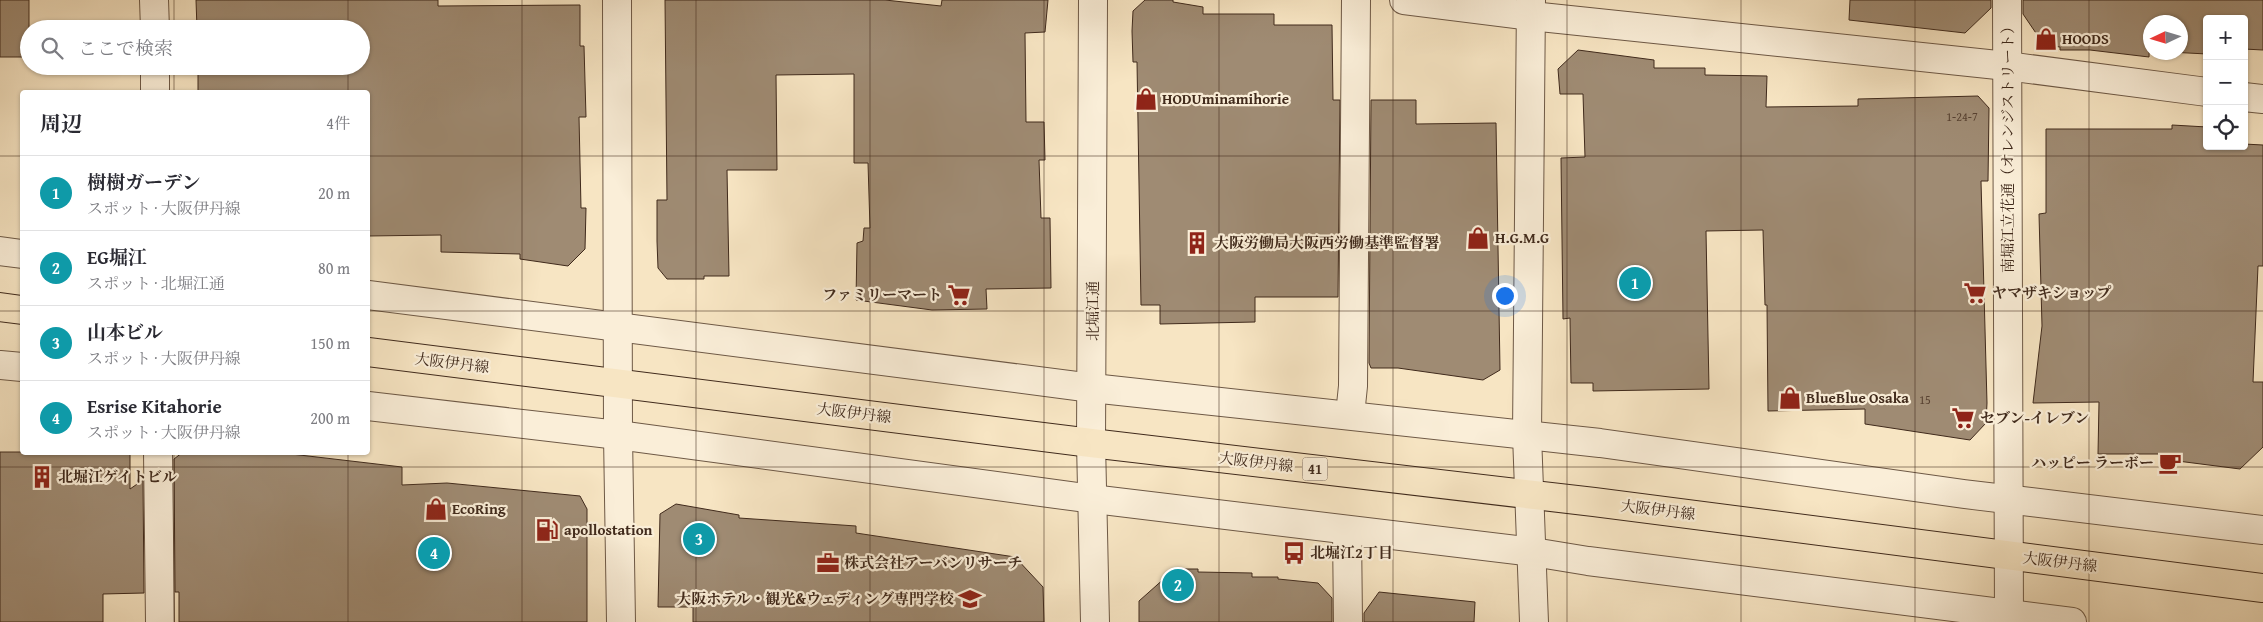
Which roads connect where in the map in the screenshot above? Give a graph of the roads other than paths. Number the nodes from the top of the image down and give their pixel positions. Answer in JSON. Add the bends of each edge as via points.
{"nodes":[{"id":1,"x":154,"y":0,"type":"edge"},
{"id":2,"x":617,"y":0,"type":"edge"},
{"id":3,"x":1093,"y":0,"type":"edge"},
{"id":4,"x":1356,"y":0,"type":"edge"},
{"id":5,"x":1404,"y":0,"type":"edge"},
{"id":6,"x":2007,"y":0,"type":"edge"},
{"id":7,"x":1531,"y":8,"type":"edge"},
{"id":8,"x":154,"y":20,"type":"edge"},
{"id":9,"x":2007,"y":66,"type":"junction"},
{"id":10,"x":155,"y":75,"type":"edge"},
{"id":11,"x":155,"y":90,"type":"edge"},
{"id":12,"x":2203,"y":91,"type":"edge"},
{"id":13,"x":2248,"y":97,"type":"edge"},
{"id":14,"x":2263,"y":99,"type":"edge"},
{"id":15,"x":0,"y":251,"type":"edge"},
{"id":16,"x":20,"y":254,"type":"edge"},
{"id":17,"x":370,"y":295,"type":"edge"},
{"id":18,"x":0,"y":307,"type":"edge"},
{"id":19,"x":20,"y":310,"type":"edge"},
{"id":20,"x":619,"y":326,"type":"junction"},
{"id":21,"x":370,"y":352,"type":"edge"},
{"id":22,"x":0,"y":364,"type":"edge"},
{"id":23,"x":20,"y":367,"type":"edge"},
{"id":24,"x":618,"y":384,"type":"junction"},
{"id":25,"x":1092,"y":388,"type":"junction"},
{"id":26,"x":370,"y":406,"type":"edge"},
{"id":27,"x":1350,"y":415,"type":"junction"},
{"id":28,"x":618,"y":434,"type":"junction"},
{"id":29,"x":1527,"y":435,"type":"junction"},
{"id":30,"x":1091,"y":443,"type":"junction"},
{"id":31,"x":158,"y":455,"type":"edge"},
{"id":32,"x":1529,"y":494,"type":"junction"},
{"id":33,"x":1093,"y":499,"type":"junction"},
{"id":34,"x":2009,"y":500,"type":"junction"},
{"id":35,"x":2263,"y":530,"type":"edge"},
{"id":36,"x":1347,"y":531,"type":"junction"},
{"id":37,"x":1533,"y":552,"type":"junction"},
{"id":38,"x":2009,"y":555,"type":"junction"},
{"id":39,"x":2263,"y":588,"type":"edge"},
{"id":40,"x":2009,"y":618,"type":"edge"},
{"id":41,"x":160,"y":622,"type":"edge"},
{"id":42,"x":621,"y":622,"type":"edge"},
{"id":43,"x":1095,"y":622,"type":"edge"},
{"id":44,"x":1348,"y":622,"type":"edge"},
{"id":45,"x":1534,"y":622,"type":"edge"},
{"id":46,"x":2072,"y":622,"type":"edge"}],
"edges":[{"from":1,"to":8,"type":"street"},
{"from":2,"to":20,"type":"street"},
{"from":3,"to":25,"type":"street","name":"北堀江通"},
{"from":4,"to":27,"type":"street","via":[[1353,386]]},
{"from":5,"to":7,"type":"street"},
{"from":6,"to":9,"type":"street","name":"南堀江立花通（オレンジストリート）"},
{"from":7,"to":9,"type":"street"},
{"from":7,"to":29,"type":"street"},
{"from":9,"to":12,"type":"street"},
{"from":9,"to":34,"type":"street","name":"南堀江立花通（オレンジストリート）"},
{"from":10,"to":11,"type":"street"},
{"from":13,"to":14,"type":"street"},
{"from":15,"to":16,"type":"street"},
{"from":17,"to":20,"type":"street"},
{"from":18,"to":19,"type":"main road"},
{"from":20,"to":24,"type":"street"},
{"from":20,"to":25,"type":"street"},
{"from":21,"to":24,"type":"main road","name":"大阪伊丹線","number":"41"},
{"from":22,"to":23,"type":"street"},
{"from":24,"to":28,"type":"street"},
{"from":24,"to":30,"type":"main road","name":"大阪伊丹線","number":"41"},
{"from":25,"to":27,"type":"street"},
{"from":25,"to":30,"type":"street","name":"北堀江通"},
{"from":26,"to":28,"type":"street"},
{"from":27,"to":29,"type":"street"},
{"from":28,"to":33,"type":"street"},
{"from":28,"to":42,"type":"street"},
{"from":29,"to":32,"type":"street"},
{"from":29,"to":34,"type":"street"},
{"from":30,"to":32,"type":"main road","name":"大阪伊丹線","number":"41"},
{"from":30,"to":33,"type":"street","name":"北堀江通"},
{"from":31,"to":41,"type":"street"},
{"from":32,"to":37,"type":"street"},
{"from":32,"to":38,"type":"main road","name":"大阪伊丹線","number":"41"},
{"from":33,"to":36,"type":"street"},
{"from":33,"to":43,"type":"street","name":"北堀江通"},
{"from":34,"to":35,"type":"street"},
{"from":34,"to":38,"type":"street","name":"南堀江立花通（オレンジストリート）"},
{"from":36,"to":37,"type":"street"},
{"from":36,"to":44,"type":"street"},
{"from":37,"to":40,"type":"street"},
{"from":37,"to":45,"type":"street"},
{"from":38,"to":39,"type":"main road","name":"大阪伊丹線","number":"41"},
{"from":38,"to":40,"type":"street","name":"南堀江立花通（オレンジストリート）"},
{"from":40,"to":46,"type":"street"}]}
